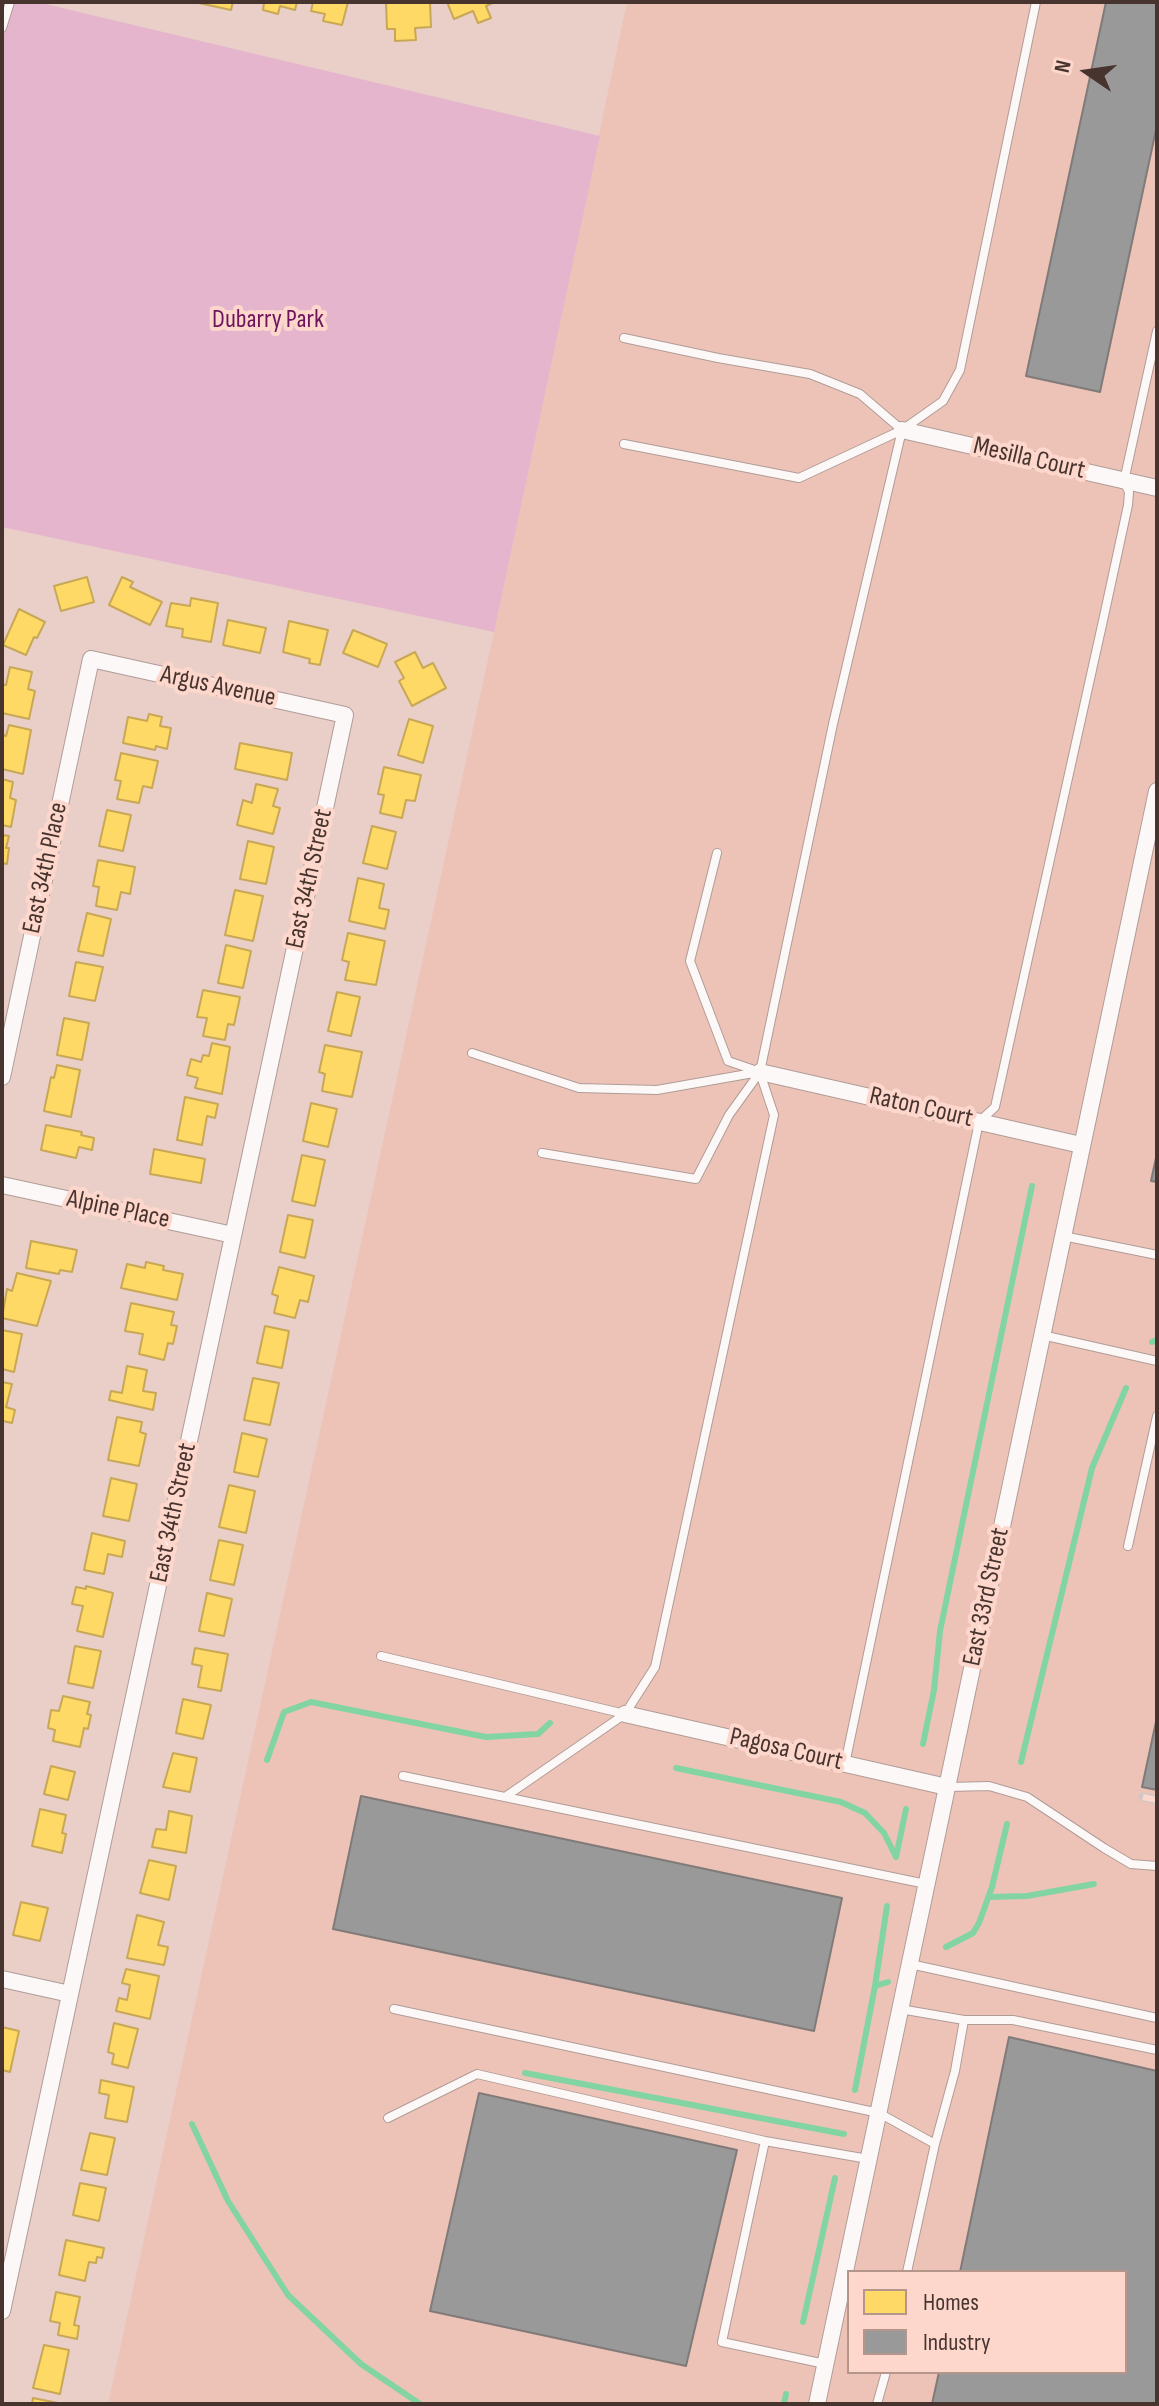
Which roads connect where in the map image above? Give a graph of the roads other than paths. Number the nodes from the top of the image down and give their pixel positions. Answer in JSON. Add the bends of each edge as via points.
{"nodes":[{"id":1,"x":10,"y":2,"type":"edge"},
{"id":2,"x":1036,"y":2,"type":"edge"},
{"id":3,"x":2,"y":28,"type":"edge"},
{"id":4,"x":1157,"y":331,"type":"edge"},
{"id":5,"x":624,"y":338,"type":"dead end"},
{"id":6,"x":902,"y":430,"type":"junction"},
{"id":7,"x":624,"y":444,"type":"dead end"},
{"id":8,"x":1124,"y":481,"type":"junction"},
{"id":9,"x":1157,"y":488,"type":"edge"},
{"id":10,"x":91,"y":659,"type":"joint"},
{"id":11,"x":345,"y":715,"type":"joint"},
{"id":12,"x":1157,"y":791,"type":"edge"},
{"id":13,"x":717,"y":853,"type":"dead end"},
{"id":14,"x":472,"y":1053,"type":"dead end"},
{"id":15,"x":760,"y":1072,"type":"junction"},
{"id":16,"x":2,"y":1077,"type":"edge"},
{"id":17,"x":979,"y":1122,"type":"junction"},
{"id":18,"x":1081,"y":1145,"type":"junction"},
{"id":19,"x":542,"y":1153,"type":"dead end"},
{"id":20,"x":2,"y":1185,"type":"edge"},
{"id":21,"x":233,"y":1235,"type":"junction"},
{"id":22,"x":1062,"y":1235,"type":"junction"},
{"id":23,"x":1157,"y":1255,"type":"edge"},
{"id":24,"x":1041,"y":1335,"type":"junction"},
{"id":25,"x":1157,"y":1361,"type":"edge"},
{"id":26,"x":1157,"y":1416,"type":"edge"},
{"id":27,"x":1128,"y":1546,"type":"dead end"},
{"id":28,"x":381,"y":1656,"type":"dead end"},
{"id":29,"x":625,"y":1714,"type":"junction"},
{"id":30,"x":845,"y":1764,"type":"junction"},
{"id":31,"x":403,"y":1776,"type":"dead end"},
{"id":32,"x":947,"y":1787,"type":"junction"},
{"id":33,"x":505,"y":1797,"type":"junction"},
{"id":34,"x":1157,"y":1866,"type":"edge"},
{"id":35,"x":927,"y":1884,"type":"junction"},
{"id":36,"x":910,"y":1964,"type":"junction"},
{"id":37,"x":2,"y":1979,"type":"edge"},
{"id":38,"x":70,"y":1994,"type":"junction"},
{"id":39,"x":394,"y":2009,"type":"dead end"},
{"id":40,"x":900,"y":2009,"type":"junction"},
{"id":41,"x":1157,"y":2018,"type":"edge"},
{"id":42,"x":964,"y":2020,"type":"junction"},
{"id":43,"x":1157,"y":2050,"type":"edge"},
{"id":44,"x":879,"y":2113,"type":"junction"},
{"id":45,"x":388,"y":2118,"type":"dead end"},
{"id":46,"x":765,"y":2141,"type":"junction"},
{"id":47,"x":935,"y":2144,"type":"junction"},
{"id":48,"x":869,"y":2159,"type":"junction"},
{"id":49,"x":9,"y":2248,"type":"edge"},
{"id":50,"x":907,"y":2270,"type":"edge"},
{"id":51,"x":2,"y":2311,"type":"edge"},
{"id":52,"x":826,"y":2364,"type":"junction"},
{"id":53,"x":885,"y":2374,"type":"edge"},
{"id":54,"x":817,"y":2404,"type":"edge"},
{"id":55,"x":877,"y":2404,"type":"edge"}],
"edges":[{"from":1,"to":3,"type":"lane"},
{"from":2,"to":6,"type":"lane","via":[[960,370],[943,401]]},
{"from":4,"to":8,"type":"lane"},
{"from":5,"to":6,"type":"lane","via":[[810,374],[860,394]]},
{"from":6,"to":7,"type":"lane","via":[[799,478]]},
{"from":6,"to":8,"type":"street","name":"Mesilla Court"},
{"from":6,"to":15,"type":"lane"},
{"from":8,"to":9,"type":"street","name":"Mesilla Court"},
{"from":8,"to":17,"type":"lane","via":[[1128,505],[995,1107]]},
{"from":10,"to":11,"type":"street","name":"Argus Avenue"},
{"from":10,"to":16,"type":"street","name":"East 34th Place"},
{"from":11,"to":21,"type":"street","name":"East 34th Street"},
{"from":12,"to":18,"type":"street","name":"East 33rd Street"},
{"from":13,"to":15,"type":"lane","via":[[690,961],[728,1061]]},
{"from":14,"to":15,"type":"lane","via":[[579,1088],[657,1090]]},
{"from":15,"to":17,"type":"street","name":"Raton Court"},
{"from":15,"to":19,"type":"lane","via":[[729,1115],[696,1179]]},
{"from":15,"to":29,"type":"lane","via":[[774,1115],[655,1667]]},
{"from":17,"to":18,"type":"street","name":"Raton Court"},
{"from":17,"to":30,"type":"lane"},
{"from":18,"to":22,"type":"street","name":"East 33rd Street"},
{"from":20,"to":21,"type":"street","name":"Alpine Place"},
{"from":21,"to":38,"type":"street","name":"East 34th Street"},
{"from":22,"to":23,"type":"lane"},
{"from":22,"to":24,"type":"street","name":"East 33rd Street"},
{"from":24,"to":25,"type":"lane"},
{"from":24,"to":32,"type":"street","name":"East 33rd Street"},
{"from":26,"to":27,"type":"lane"},
{"from":28,"to":29,"type":"lane"},
{"from":29,"to":30,"type":"street","name":"Pagosa Court"},
{"from":29,"to":33,"type":"lane"},
{"from":30,"to":32,"type":"street","name":"Pagosa Court"},
{"from":31,"to":33,"type":"lane"},
{"from":32,"to":34,"type":"lane","via":[[989,1786],[1027,1797],[1131,1864]]},
{"from":32,"to":35,"type":"street","name":"East 33rd Street"},
{"from":33,"to":35,"type":"lane"},
{"from":35,"to":36,"type":"street","name":"East 33rd Street"},
{"from":36,"to":40,"type":"street","name":"East 33rd Street"},
{"from":36,"to":41,"type":"lane"},
{"from":37,"to":38,"type":"street"},
{"from":38,"to":49,"type":"street","name":"East 34th Street"},
{"from":39,"to":44,"type":"lane"},
{"from":40,"to":42,"type":"lane"},
{"from":40,"to":44,"type":"street","name":"East 33rd Street"},
{"from":42,"to":43,"type":"lane","via":[[1013,2020]]},
{"from":42,"to":47,"type":"lane"},
{"from":44,"to":47,"type":"lane"},
{"from":44,"to":48,"type":"street","name":"East 33rd Street"},
{"from":45,"to":46,"type":"lane","via":[[477,2074]]},
{"from":46,"to":48,"type":"lane"},
{"from":46,"to":52,"type":"lane","via":[[722,2342]]},
{"from":47,"to":50,"type":"lane"},
{"from":48,"to":52,"type":"street","name":"East 33rd Street"},
{"from":49,"to":51,"type":"street","name":"East 34th Street"},
{"from":52,"to":54,"type":"street","name":"East 33rd Street"},
{"from":53,"to":55,"type":"lane"}]}
